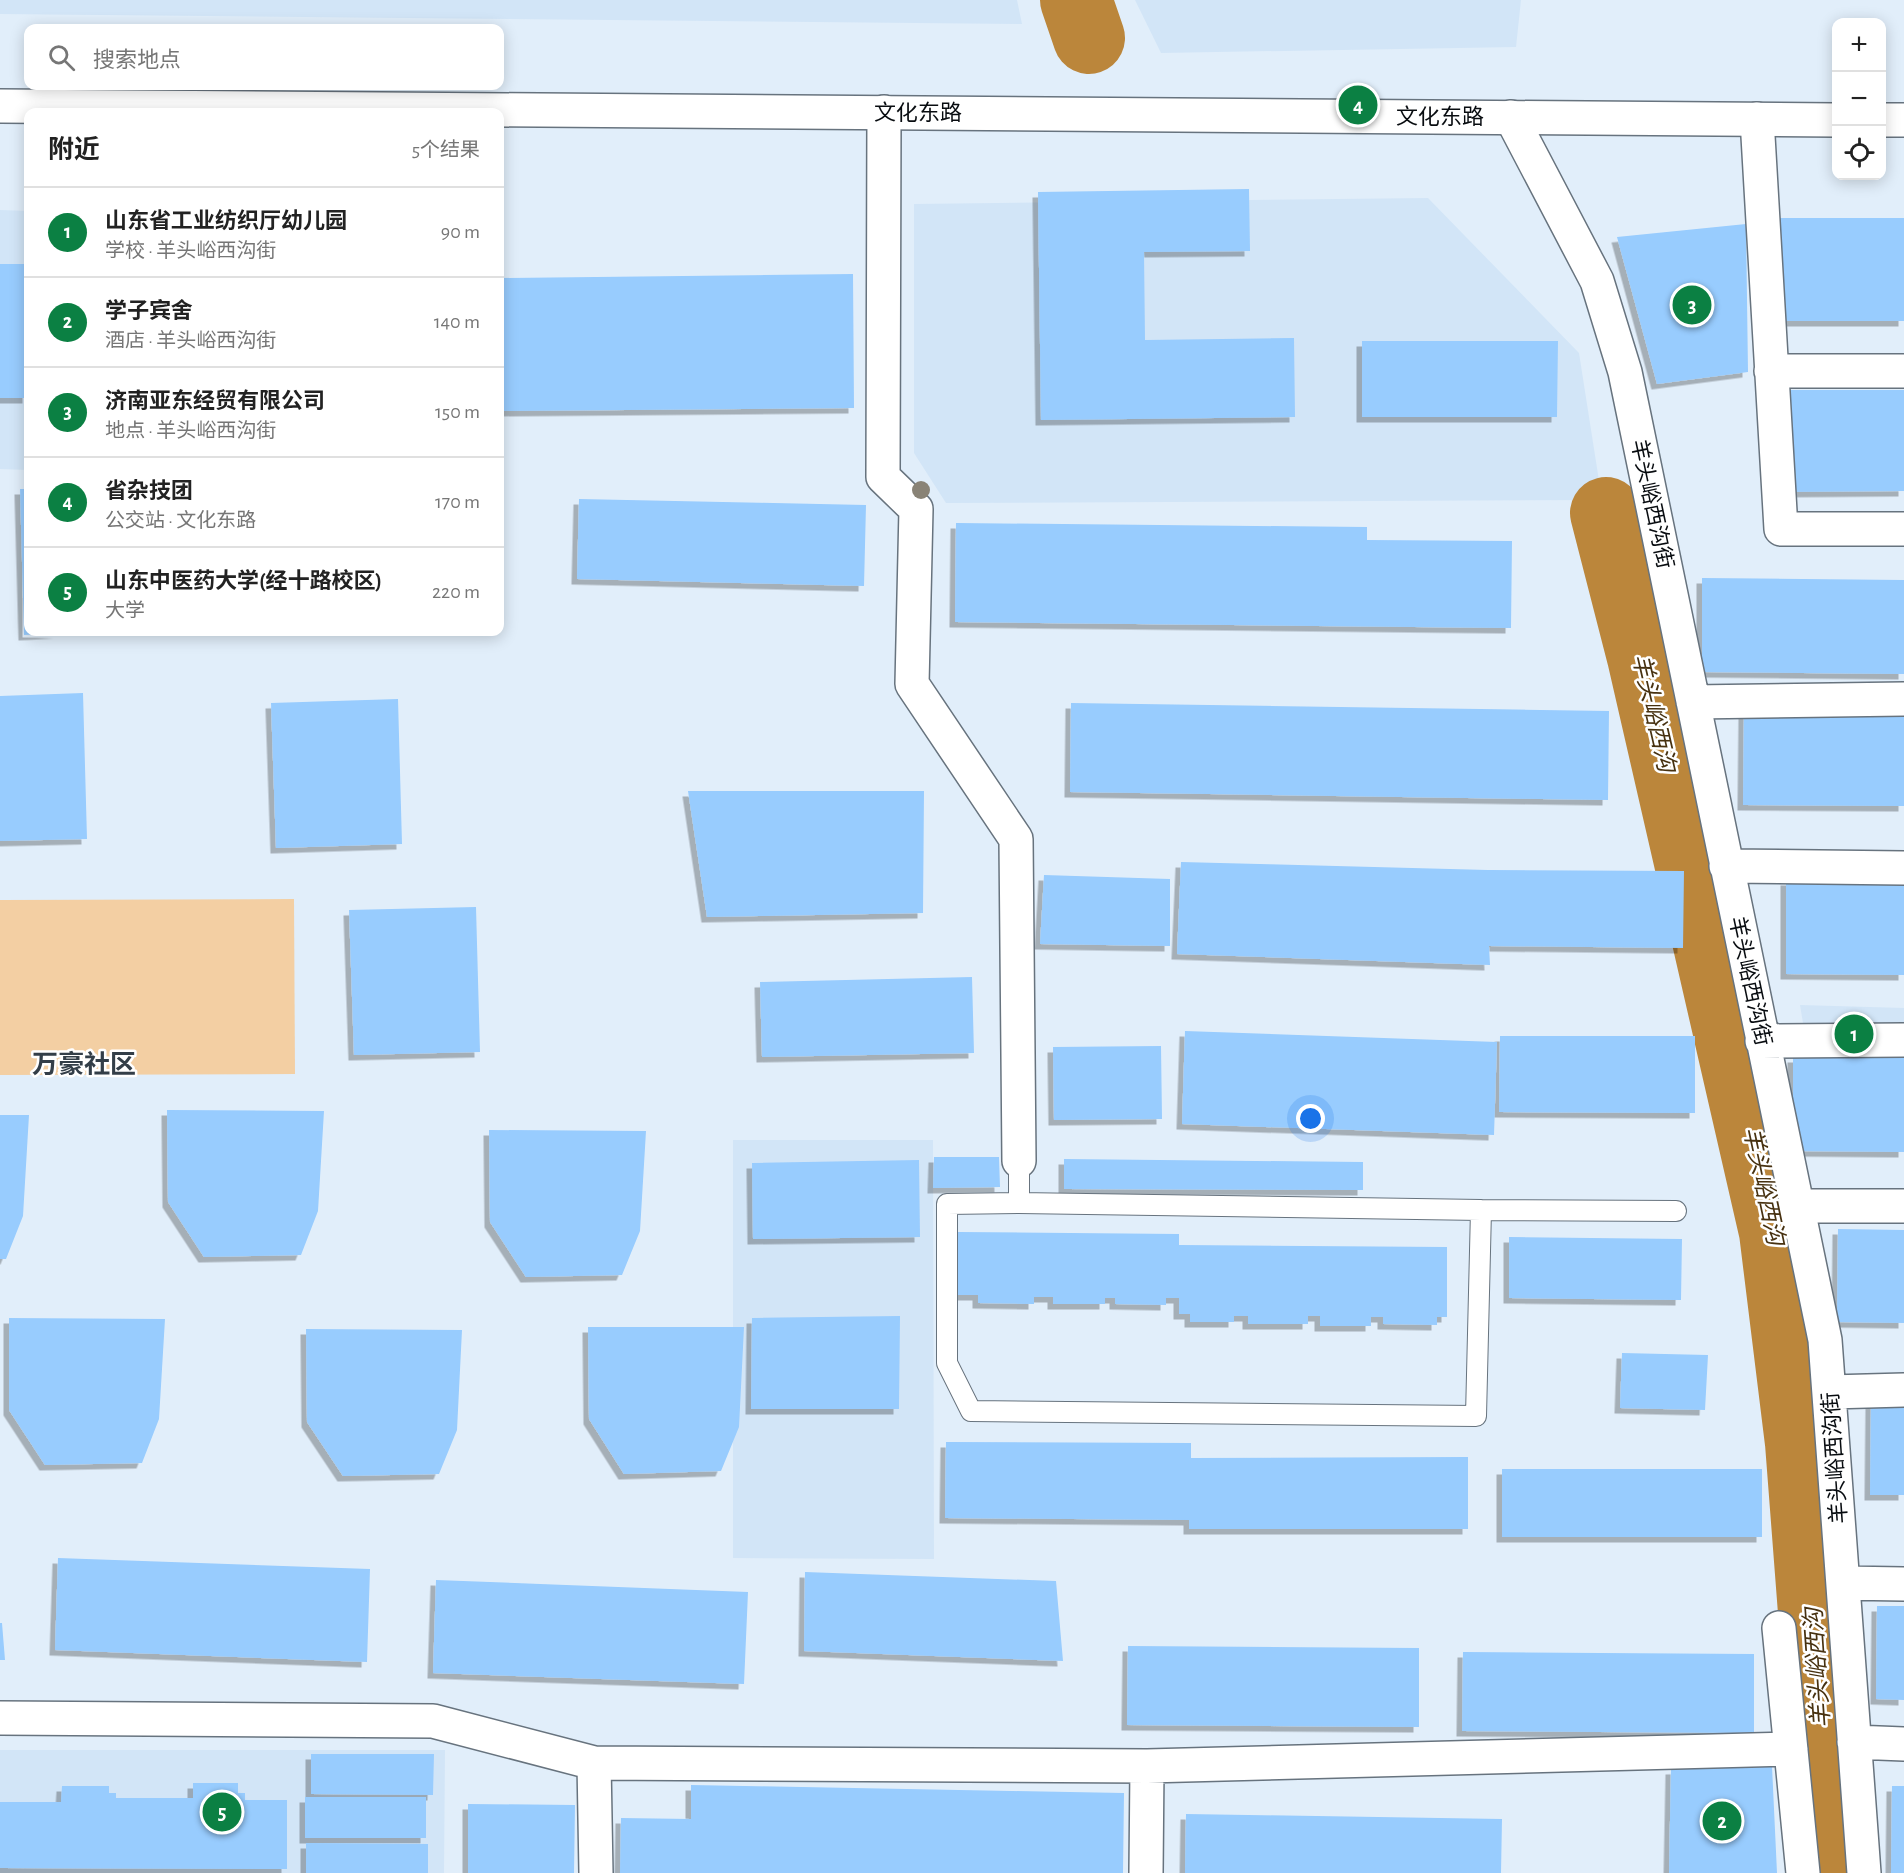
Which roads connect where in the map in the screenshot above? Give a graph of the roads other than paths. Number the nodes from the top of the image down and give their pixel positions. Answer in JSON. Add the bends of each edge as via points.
{"nodes":[{"id":1,"x":0,"y":106,"type":"edge"},
{"id":2,"x":295,"y":108,"type":"edge"},
{"id":3,"x":504,"y":109,"type":"edge"},
{"id":4,"x":884,"y":112,"type":"junction"},
{"id":5,"x":1511,"y":117,"type":"junction"},
{"id":6,"x":1757,"y":119,"type":"junction"},
{"id":7,"x":1832,"y":120,"type":"edge"},
{"id":8,"x":1886,"y":120,"type":"edge"},
{"id":9,"x":1904,"y":120,"type":"edge"},
{"id":10,"x":1771,"y":371,"type":"junction"},
{"id":11,"x":1904,"y":371,"type":"edge"},
{"id":12,"x":1904,"y":529,"type":"edge"},
{"id":13,"x":1904,"y":699,"type":"edge"},
{"id":14,"x":1693,"y":702,"type":"junction"},
{"id":15,"x":1726,"y":866,"type":"junction"},
{"id":16,"x":1904,"y":868,"type":"edge"},
{"id":17,"x":1904,"y":1040,"type":"edge"},
{"id":18,"x":1762,"y":1041,"type":"junction"},
{"id":19,"x":1019,"y":1161,"type":"joint"},
{"id":20,"x":1019,"y":1203,"type":"junction"},
{"id":21,"x":1798,"y":1206,"type":"junction"},
{"id":22,"x":1904,"y":1206,"type":"edge"},
{"id":23,"x":1481,"y":1210,"type":"junction"},
{"id":24,"x":1676,"y":1211,"type":"dead end"},
{"id":25,"x":1904,"y":1390,"type":"edge"},
{"id":26,"x":1830,"y":1392,"type":"junction"},
{"id":27,"x":1843,"y":1583,"type":"junction"},
{"id":28,"x":1904,"y":1584,"type":"edge"},
{"id":29,"x":1779,"y":1628,"type":"dead end"},
{"id":30,"x":0,"y":1718,"type":"edge"},
{"id":31,"x":1854,"y":1742,"type":"junction"},
{"id":32,"x":1904,"y":1744,"type":"edge"},
{"id":33,"x":1791,"y":1749,"type":"junction"},
{"id":34,"x":594,"y":1763,"type":"junction"},
{"id":35,"x":1147,"y":1766,"type":"junction"},
{"id":36,"x":596,"y":1873,"type":"edge"},
{"id":37,"x":1146,"y":1873,"type":"edge"},
{"id":38,"x":1803,"y":1873,"type":"edge"},
{"id":39,"x":1864,"y":1873,"type":"edge"}],
"edges":[{"from":1,"to":2,"type":"street","name":"文化东路"},
{"from":3,"to":4,"type":"street","name":"文化东路"},
{"from":4,"to":5,"type":"street","name":"文化东路"},
{"from":4,"to":19,"type":"street","via":[[883,477],[916,509],[912,684],[1016,839]]},
{"from":5,"to":6,"type":"street","name":"文化东路"},
{"from":5,"to":14,"type":"street","name":"羊头峪西沟街","via":[[1597,281],[1625,372]]},
{"from":6,"to":7,"type":"street","name":"文化东路"},
{"from":6,"to":10,"type":"street"},
{"from":8,"to":9,"type":"street"},
{"from":10,"to":11,"type":"street"},
{"from":10,"to":12,"type":"street","via":[[1781,529]]},
{"from":13,"to":14,"type":"street"},
{"from":14,"to":15,"type":"street","name":"羊头峪西沟街"},
{"from":15,"to":16,"type":"street"},
{"from":15,"to":18,"type":"street","name":"羊头峪西沟街"},
{"from":17,"to":18,"type":"street"},
{"from":18,"to":21,"type":"street","name":"羊头峪西沟街"},
{"from":19,"to":20,"type":"lane"},
{"from":20,"to":23,"type":"lane"},
{"from":20,"to":23,"type":"lane","via":[[947,1204],[947,1363],[971,1411],[1476,1416]]},
{"from":21,"to":22,"type":"street"},
{"from":21,"to":26,"type":"street","name":"羊头峪西沟街","via":[[1825,1340]]},
{"from":23,"to":24,"type":"lane"},
{"from":25,"to":26,"type":"street"},
{"from":26,"to":27,"type":"street","name":"羊头峪西沟街"},
{"from":27,"to":28,"type":"street"},
{"from":27,"to":31,"type":"street","name":"羊头峪西沟街"},
{"from":29,"to":33,"type":"street"},
{"from":30,"to":34,"type":"street","via":[[433,1721]]},
{"from":31,"to":32,"type":"street"},
{"from":31,"to":39,"type":"street","name":"羊头峪西沟街"},
{"from":33,"to":35,"type":"street"},
{"from":33,"to":38,"type":"street"},
{"from":34,"to":35,"type":"street"},
{"from":34,"to":36,"type":"street"},
{"from":35,"to":37,"type":"street"}]}
